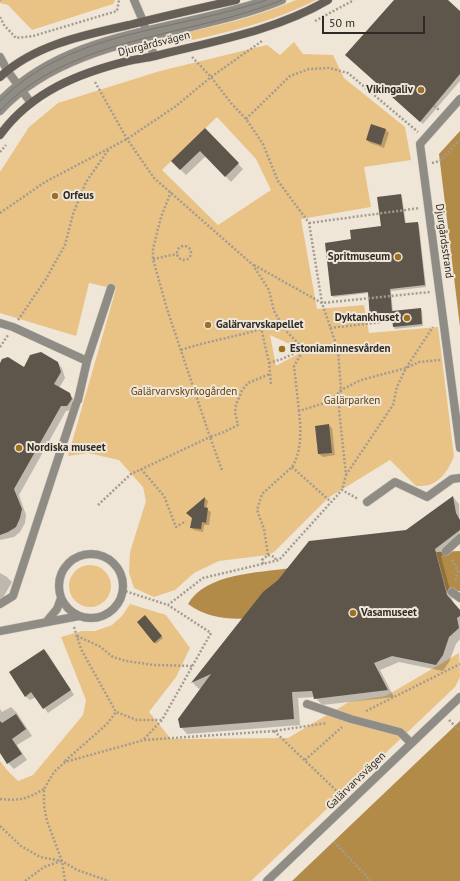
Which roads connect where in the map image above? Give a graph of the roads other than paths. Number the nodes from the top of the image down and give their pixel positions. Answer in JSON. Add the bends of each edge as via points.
{"nodes":[{"id":1,"x":134,"y":0,"type":"edge"},
{"id":2,"x":236,"y":0,"type":"edge"},
{"id":3,"x":266,"y":0,"type":"edge"},
{"id":4,"x":282,"y":0,"type":"edge"},
{"id":5,"x":328,"y":0,"type":"edge"},
{"id":6,"x":143,"y":21,"type":"junction"},
{"id":7,"x":147,"y":34,"type":"junction"},
{"id":8,"x":154,"y":56,"type":"junction"},
{"id":9,"x":0,"y":57,"type":"edge"},
{"id":10,"x":7,"y":70,"type":"junction"},
{"id":11,"x":0,"y":77,"type":"edge"},
{"id":12,"x":20,"y":88,"type":"junction"},
{"id":13,"x":460,"y":99,"type":"edge"},
{"id":14,"x":0,"y":102,"type":"edge"},
{"id":15,"x":31,"y":103,"type":"junction"},
{"id":16,"x":0,"y":111,"type":"edge"},
{"id":17,"x":0,"y":135,"type":"edge"},
{"id":18,"x":111,"y":288,"type":"dead end"},
{"id":19,"x":0,"y":323,"type":"edge"},
{"id":20,"x":87,"y":361,"type":"junction"},
{"id":21,"x":460,"y":448,"type":"edge"},
{"id":22,"x":460,"y":478,"type":"edge"},
{"id":23,"x":367,"y":502,"type":"road end"},
{"id":24,"x":460,"y":538,"type":"edge"},
{"id":25,"x":446,"y":550,"type":"road end"},
{"id":26,"x":452,"y":592,"type":"road end"},
{"id":27,"x":61,"y":598,"type":"junction"},
{"id":28,"x":460,"y":598,"type":"edge"},
{"id":29,"x":0,"y":604,"type":"edge"},
{"id":30,"x":79,"y":616,"type":"junction"},
{"id":31,"x":47,"y":621,"type":"junction"},
{"id":32,"x":0,"y":631,"type":"edge"},
{"id":33,"x":460,"y":697,"type":"edge"},
{"id":34,"x":307,"y":704,"type":"dead end"},
{"id":35,"x":412,"y":744,"type":"junction"},
{"id":36,"x":267,"y":881,"type":"edge"}],
"edges":[{"from":1,"to":6,"type":"street"},
{"from":2,"to":6,"type":"street"},
{"from":3,"to":7,"type":"street","name":"Djurgårdsvägen"},
{"from":4,"to":7,"type":"street","name":"Djurgårdsvägen","via":[[239,16]]},
{"from":5,"to":8,"type":"street","name":"Djurgårdsvägen","via":[[297,16],[252,32]]},
{"from":6,"to":7,"type":"street"},
{"from":6,"to":10,"type":"street","via":[[56,44]]},
{"from":7,"to":8,"type":"street"},
{"from":7,"to":12,"type":"street","name":"Djurgårdsvägen","via":[[96,44],[71,53],[36,72]]},
{"from":8,"to":15,"type":"street","name":"Djurgårdsvägen","via":[[70,79]]},
{"from":9,"to":10,"type":"street"},
{"from":10,"to":11,"type":"street"},
{"from":10,"to":12,"type":"street"},
{"from":12,"to":14,"type":"street","name":"Djurgårdsvägen"},
{"from":12,"to":15,"type":"street"},
{"from":12,"to":16,"type":"street","name":"Djurgårdsvägen"},
{"from":13,"to":21,"type":"street","name":"Djurgårdsstrand","via":[[420,144]]},
{"from":15,"to":17,"type":"street","name":"Djurgårdsvägen"},
{"from":18,"to":20,"type":"street"},
{"from":19,"to":20,"type":"street"},
{"from":20,"to":29,"type":"street","via":[[77,402],[13,596]]},
{"from":22,"to":23,"type":"street","via":[[452,479],[427,497],[395,482]]},
{"from":24,"to":25,"type":"street"},
{"from":26,"to":28,"type":"street"},
{"from":27,"to":30,"type":"street","via":[[68,609]]},
{"from":27,"to":30,"type":"street","via":[[60,577],[72,559],[93,554],[103,556],[112,562],[122,580],[120,600],[106,614],[87,618]]},
{"from":27,"to":31,"type":"street","via":[[57,609]]},
{"from":30,"to":31,"type":"street"},
{"from":31,"to":32,"type":"street"},
{"from":33,"to":35,"type":"street","name":"Galärvarvsvägen"},
{"from":34,"to":35,"type":"street","via":[[400,732]]},
{"from":35,"to":36,"type":"street","name":"Galärvarvsvägen"}]}
